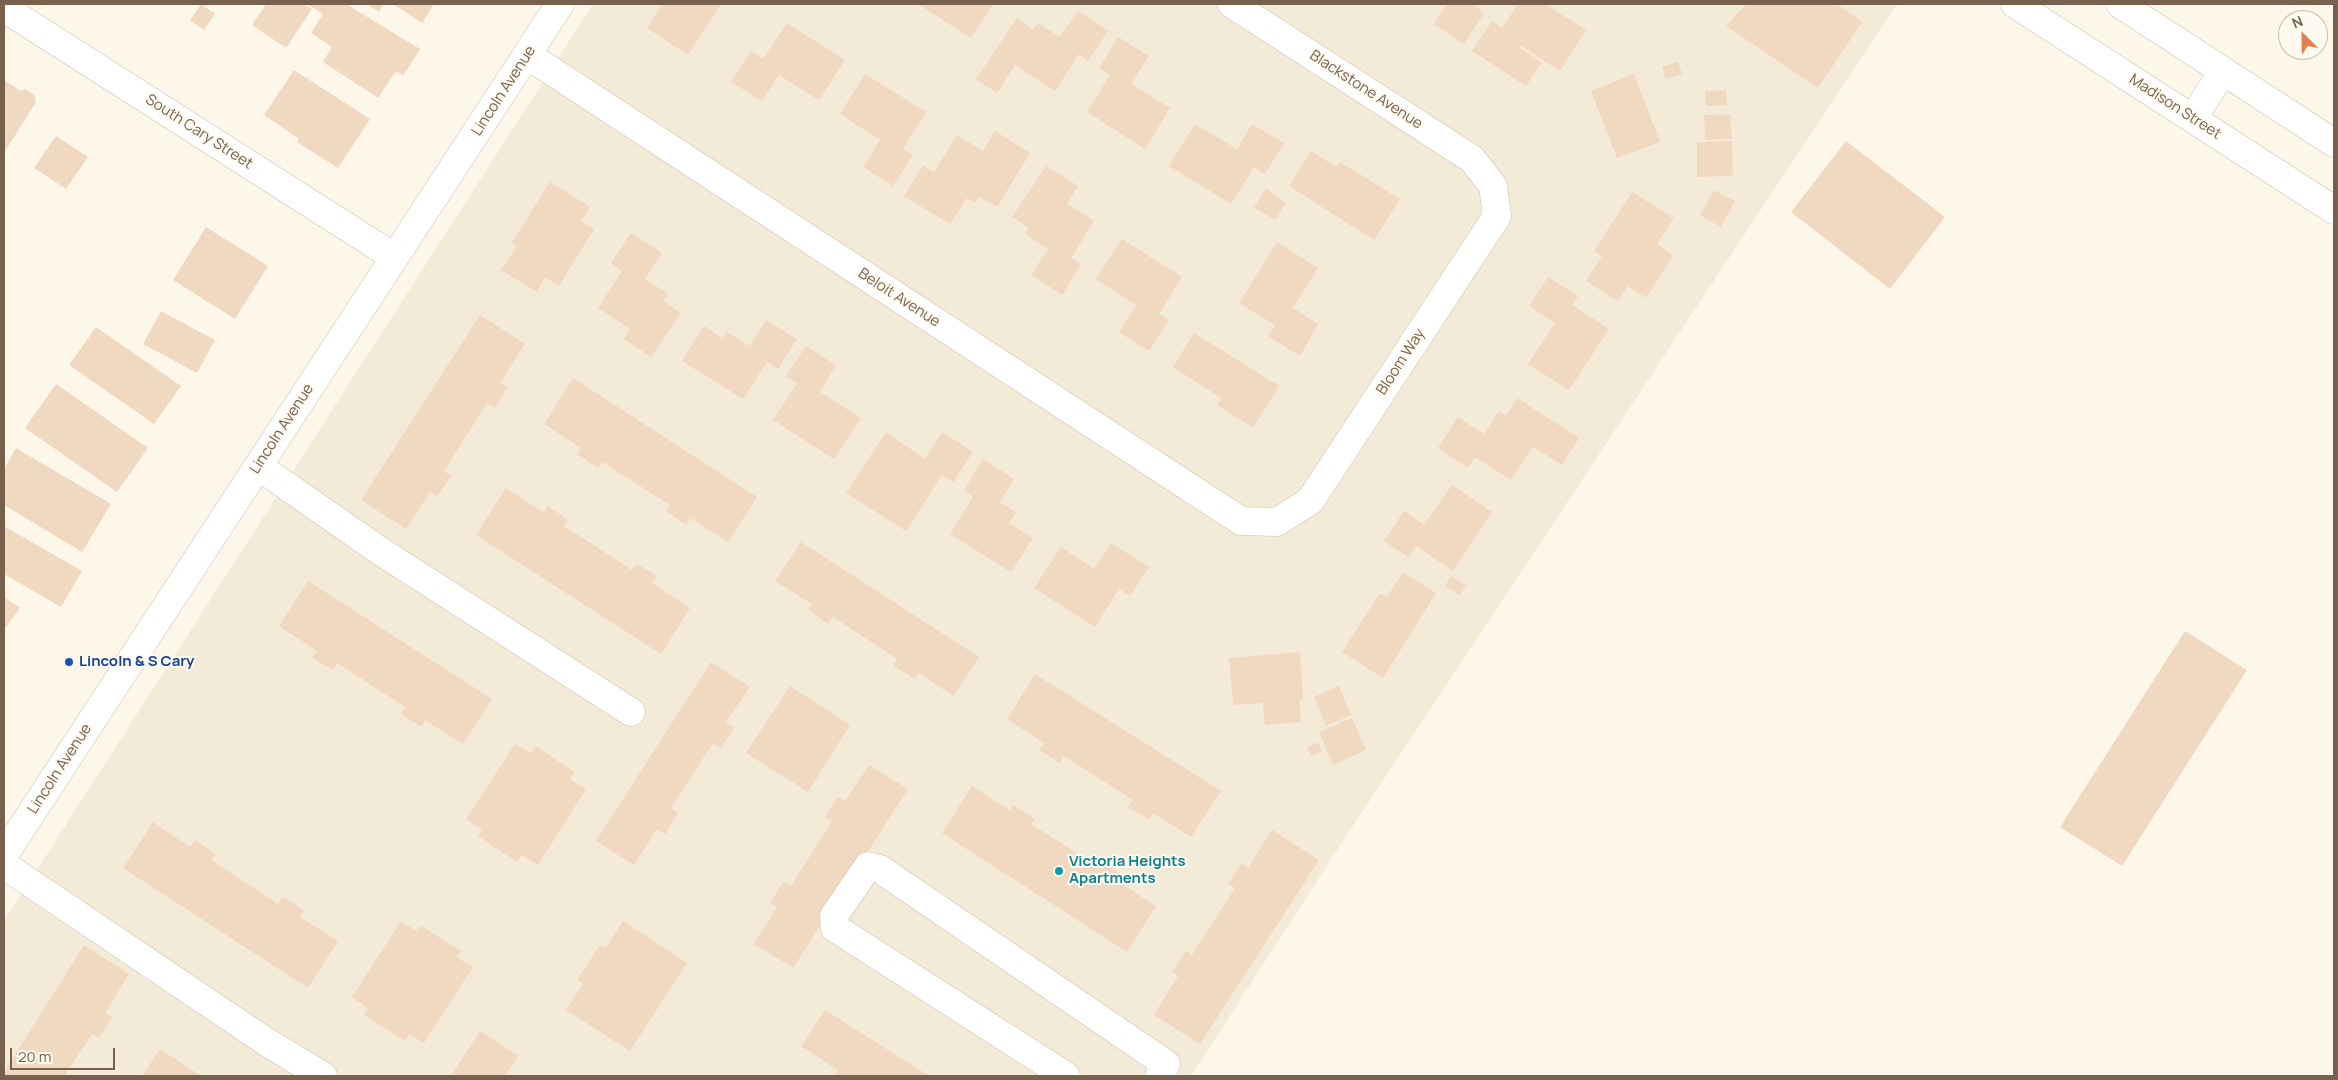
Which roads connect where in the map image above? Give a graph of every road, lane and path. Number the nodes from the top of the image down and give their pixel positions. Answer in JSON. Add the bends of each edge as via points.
{"nodes":[{"id":1,"x":560,"y":4,"type":"edge"},
{"id":2,"x":1232,"y":4,"type":"edge"},
{"id":3,"x":2015,"y":4,"type":"edge"},
{"id":4,"x":2120,"y":4,"type":"edge"},
{"id":5,"x":4,"y":8,"type":"edge"},
{"id":6,"x":527,"y":55,"type":"junction"},
{"id":7,"x":2223,"y":71,"type":"junction"},
{"id":8,"x":2193,"y":118,"type":"junction"},
{"id":9,"x":2334,"y":143,"type":"edge"},
{"id":10,"x":1492,"y":186,"type":"joint"},
{"id":11,"x":2334,"y":210,"type":"edge"},
{"id":12,"x":394,"y":257,"type":"junction"},
{"id":13,"x":258,"y":466,"type":"junction"},
{"id":14,"x":1277,"y":522,"type":"joint"},
{"id":15,"x":631,"y":712,"type":"dead end"},
{"id":16,"x":4,"y":855,"type":"edge"},
{"id":17,"x":4,"y":865,"type":"edge"},
{"id":18,"x":322,"y":1076,"type":"edge"},
{"id":19,"x":1066,"y":1076,"type":"edge"},
{"id":20,"x":1159,"y":1076,"type":"edge"}],
"edges":[{"from":1,"to":6,"type":"street","name":"Lincoln Avenue"},
{"from":2,"to":10,"type":"street","name":"Blackstone Avenue","via":[[1472,159]]},
{"from":3,"to":8,"type":"street","name":"Madison Street"},
{"from":4,"to":7,"type":"street"},
{"from":5,"to":12,"type":"street","name":"South Cary Street"},
{"from":6,"to":12,"type":"street","name":"Lincoln Avenue"},
{"from":6,"to":14,"type":"street","name":"Beloit Avenue","via":[[1241,521]]},
{"from":7,"to":8,"type":"street"},
{"from":7,"to":9,"type":"street"},
{"from":8,"to":11,"type":"street","name":"Madison Street"},
{"from":10,"to":14,"type":"street","name":"Bloom Way","via":[[1496,216],[1310,501]]},
{"from":12,"to":13,"type":"street","name":"Lincoln Avenue"},
{"from":13,"to":15,"type":"street","via":[[380,551]]},
{"from":13,"to":16,"type":"street","name":"Lincoln Avenue"},
{"from":17,"to":18,"type":"street","via":[[257,1036]]},
{"from":19,"to":20,"type":"street","via":[[835,928],[834,916],[868,866],[880,869],[1166,1064]]}]}
